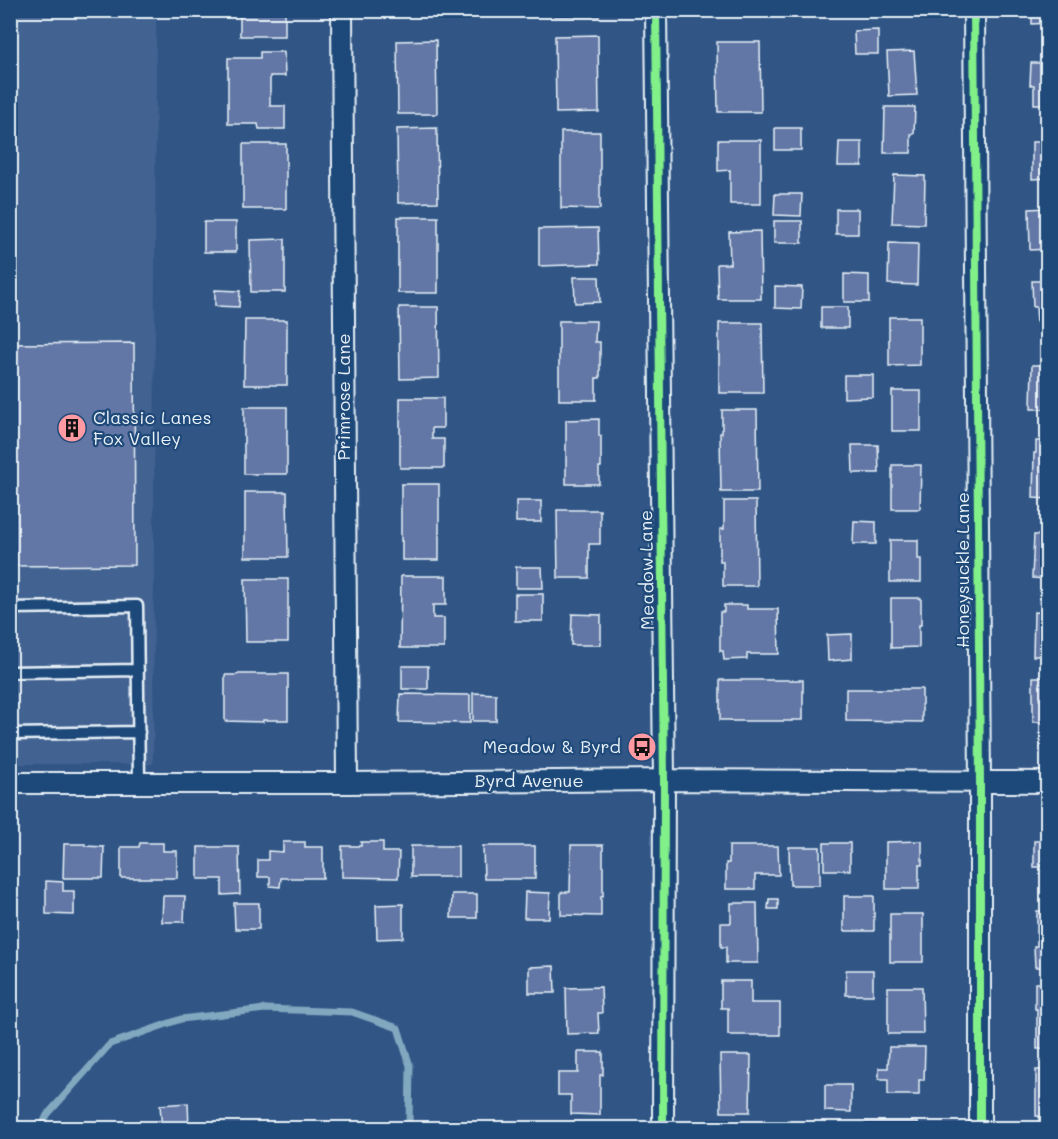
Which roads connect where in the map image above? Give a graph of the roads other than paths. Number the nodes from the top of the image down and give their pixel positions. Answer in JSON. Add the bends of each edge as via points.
{"nodes":[{"id":1,"x":342,"y":10,"type":"edge"},
{"id":2,"x":656,"y":10,"type":"edge"},
{"id":3,"x":974,"y":10,"type":"edge"},
{"id":4,"x":10,"y":608,"type":"edge"},
{"id":5,"x":138,"y":670,"type":"junction"},
{"id":6,"x":10,"y":672,"type":"edge"},
{"id":7,"x":139,"y":732,"type":"junction"},
{"id":8,"x":10,"y":734,"type":"edge"},
{"id":9,"x":664,"y":780,"type":"junction"},
{"id":10,"x":139,"y":782,"type":"junction"},
{"id":11,"x":980,"y":782,"type":"junction"},
{"id":12,"x":1047,"y":782,"type":"edge"},
{"id":13,"x":10,"y":783,"type":"edge"},
{"id":14,"x":347,"y":783,"type":"junction"},
{"id":15,"x":663,"y":1128,"type":"edge"},
{"id":16,"x":980,"y":1128,"type":"edge"}],
"edges":[{"from":1,"to":14,"type":"street","name":"Primrose Lane"},
{"from":2,"to":9,"type":"street","name":"Meadow Lane"},
{"from":3,"to":11,"type":"street","name":"Honeysuckle Lane"},
{"from":4,"to":5,"type":"lane","via":[[137,606]]},
{"from":5,"to":6,"type":"lane"},
{"from":5,"to":7,"type":"lane"},
{"from":7,"to":8,"type":"lane"},
{"from":7,"to":10,"type":"lane"},
{"from":9,"to":11,"type":"street","name":"Byrd Avenue"},
{"from":9,"to":14,"type":"street","name":"Byrd Avenue"},
{"from":9,"to":15,"type":"street","name":"Meadow Lane"},
{"from":10,"to":13,"type":"street","name":"Byrd Avenue"},
{"from":10,"to":14,"type":"street","name":"Byrd Avenue"},
{"from":11,"to":12,"type":"street","name":"Byrd Avenue"},
{"from":11,"to":16,"type":"street","name":"Honeysuckle Lane"}]}
